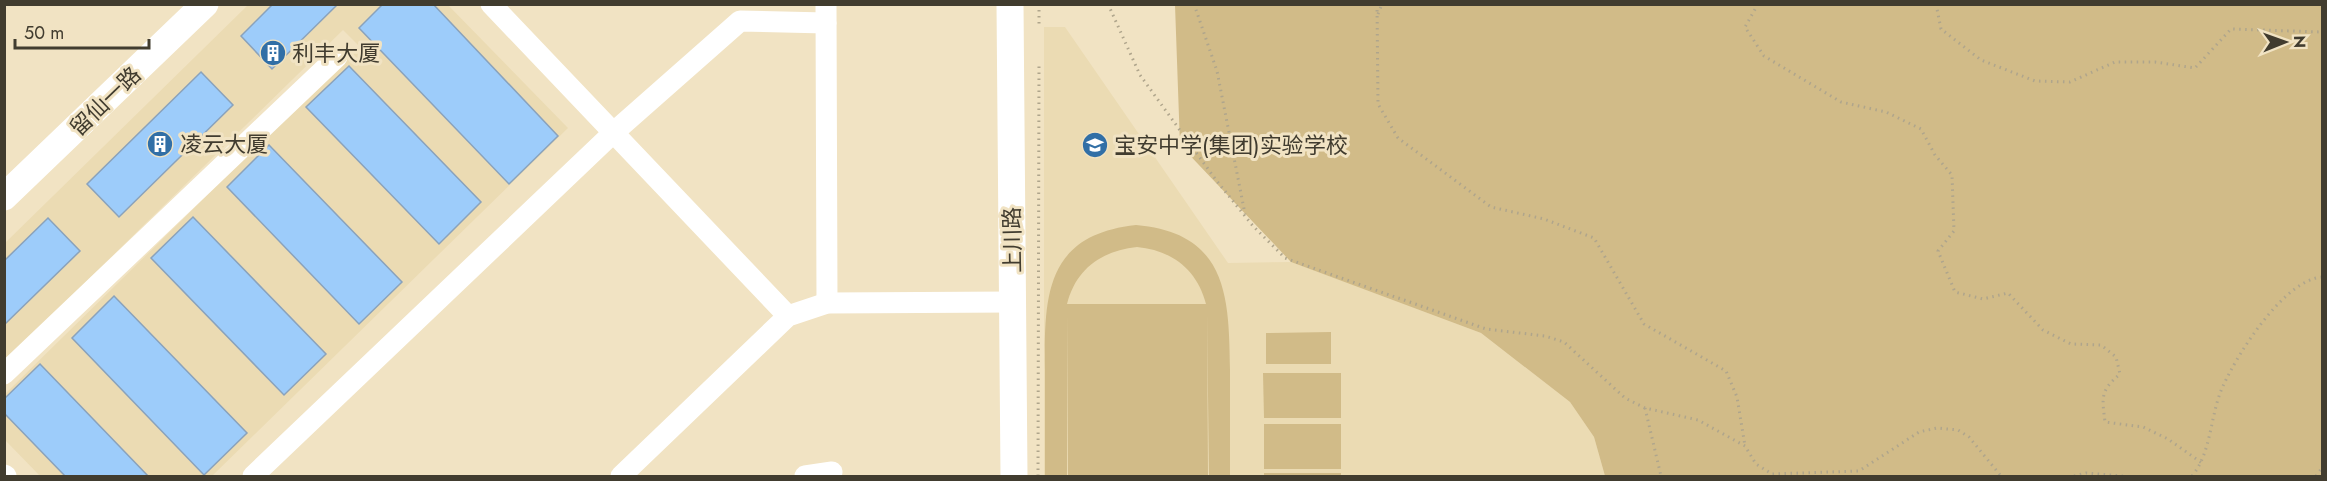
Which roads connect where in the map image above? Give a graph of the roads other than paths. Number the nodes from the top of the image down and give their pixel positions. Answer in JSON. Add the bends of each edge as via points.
{"nodes":[{"id":1,"x":205,"y":4,"type":"edge"},
{"id":2,"x":491,"y":4,"type":"edge"},
{"id":3,"x":1010,"y":4,"type":"edge"},
{"id":4,"x":826,"y":14,"type":"edge"},
{"id":5,"x":337,"y":57,"type":"dead end"},
{"id":6,"x":613,"y":133,"type":"junction"},
{"id":7,"x":4,"y":197,"type":"edge"},
{"id":8,"x":1013,"y":302,"type":"junction"},
{"id":9,"x":827,"y":303,"type":"junction"},
{"id":10,"x":788,"y":316,"type":"junction"},
{"id":11,"x":4,"y":374,"type":"edge"},
{"id":12,"x":832,"y":472,"type":"dead end"},
{"id":13,"x":253,"y":477,"type":"edge"},
{"id":14,"x":621,"y":477,"type":"edge"},
{"id":15,"x":805,"y":477,"type":"edge"},
{"id":16,"x":1014,"y":477,"type":"edge"}],
"edges":[{"from":1,"to":7,"type":"main road","name":"留仙一路"},
{"from":2,"to":6,"type":"street"},
{"from":3,"to":8,"type":"main road","name":"上川路"},
{"from":4,"to":6,"type":"street","via":[[740,21]]},
{"from":4,"to":9,"type":"street"},
{"from":5,"to":11,"type":"street"},
{"from":6,"to":10,"type":"street"},
{"from":6,"to":13,"type":"street"},
{"from":8,"to":9,"type":"street"},
{"from":8,"to":16,"type":"main road","name":"上川路"},
{"from":9,"to":10,"type":"street"},
{"from":10,"to":14,"type":"street"},
{"from":12,"to":15,"type":"street"}]}
